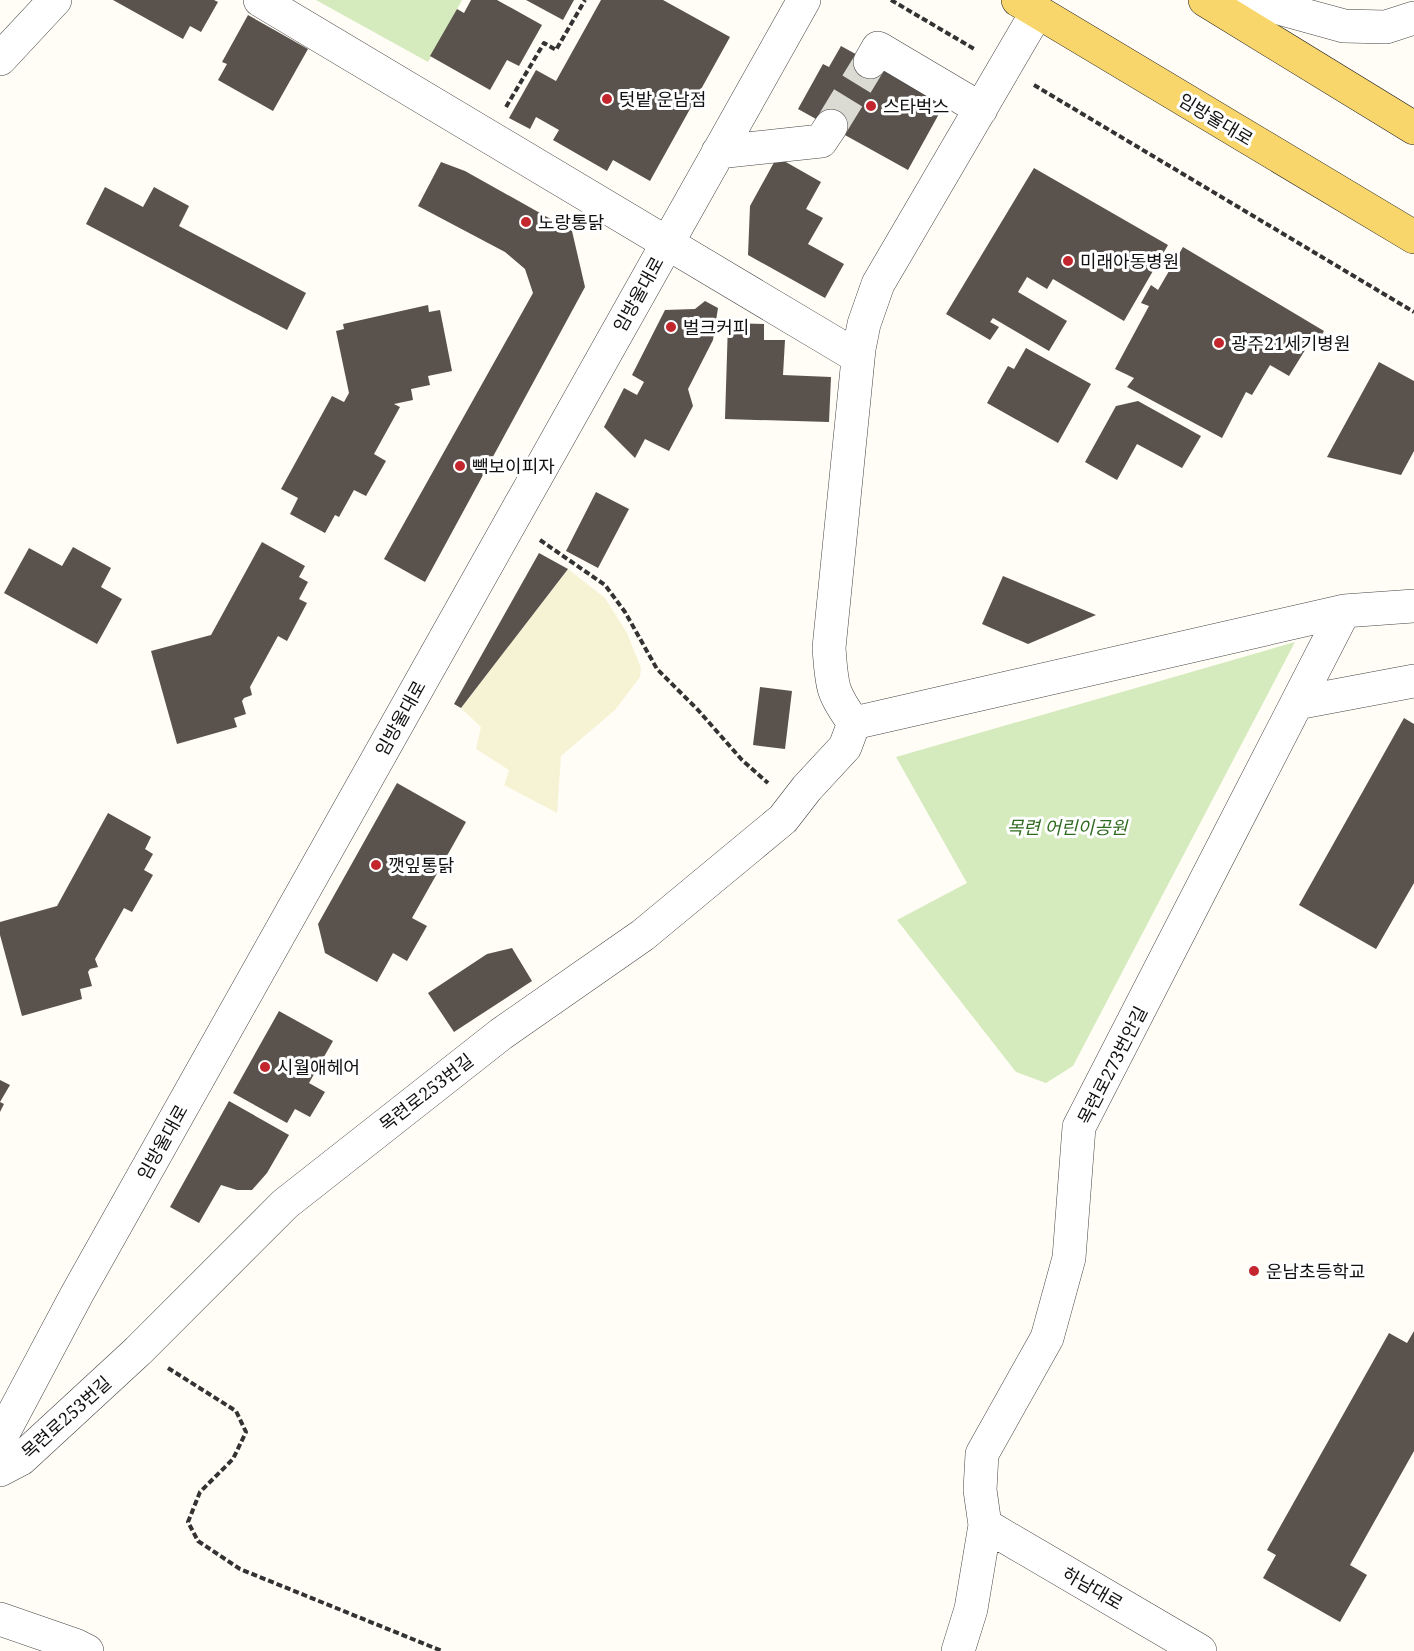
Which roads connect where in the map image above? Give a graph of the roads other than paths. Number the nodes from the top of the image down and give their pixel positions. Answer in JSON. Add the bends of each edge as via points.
{"nodes":[{"id":1,"x":55,"y":0,"type":"edge"},
{"id":2,"x":260,"y":0,"type":"edge"},
{"id":3,"x":804,"y":0,"type":"edge"},
{"id":4,"x":1205,"y":0,"type":"edge"},
{"id":5,"x":1249,"y":0,"type":"edge"},
{"id":6,"x":1027,"y":6,"type":"edge"},
{"id":7,"x":1414,"y":18,"type":"edge"},
{"id":8,"x":0,"y":59,"type":"edge"},
{"id":9,"x":870,"y":62,"type":"tunnel mouth"},
{"id":10,"x":981,"y":109,"type":"junction"},
{"id":11,"x":831,"y":126,"type":"tunnel mouth"},
{"id":12,"x":1414,"y":128,"type":"edge"},
{"id":13,"x":718,"y":152,"type":"junction"},
{"id":14,"x":1414,"y":237,"type":"edge"},
{"id":15,"x":667,"y":242,"type":"junction"},
{"id":16,"x":858,"y":357,"type":"junction"},
{"id":17,"x":1414,"y":606,"type":"edge"},
{"id":18,"x":1344,"y":611,"type":"junction"},
{"id":19,"x":1414,"y":681,"type":"edge"},
{"id":20,"x":1297,"y":703,"type":"junction"},
{"id":21,"x":854,"y":723,"type":"junction"},
{"id":22,"x":0,"y":1438,"type":"edge"},
{"id":23,"x":0,"y":1470,"type":"edge"},
{"id":24,"x":985,"y":1525,"type":"junction"},
{"id":25,"x":0,"y":1619,"type":"edge"},
{"id":26,"x":87,"y":1651,"type":"edge"},
{"id":27,"x":958,"y":1651,"type":"edge"},
{"id":28,"x":1200,"y":1651,"type":"edge"}],
"edges":[{"from":1,"to":8,"type":"street"},
{"from":2,"to":15,"type":"street"},
{"from":3,"to":13,"type":"street","name":"임방울대로"},
{"from":4,"to":12,"type":"main road"},
{"from":5,"to":7,"type":"street","via":[[1344,26],[1386,27]]},
{"from":6,"to":10,"type":"street","via":[[1005,67]]},
{"from":6,"to":14,"type":"main road","name":"임방울대로"},
{"from":9,"to":10,"type":"street","via":[[878,48]]},
{"from":10,"to":16,"type":"street","via":[[878,284]]},
{"from":11,"to":13,"type":"street","via":[[821,141]]},
{"from":13,"to":15,"type":"street","name":"임방울대로"},
{"from":15,"to":16,"type":"street"},
{"from":15,"to":22,"type":"street","name":"임방울대로","via":[[76,1294]]},
{"from":16,"to":21,"type":"street","via":[[829,648],[832,686]]},
{"from":17,"to":18,"type":"street"},
{"from":18,"to":20,"type":"street","name":"목련로273번안길"},
{"from":18,"to":21,"type":"street"},
{"from":19,"to":20,"type":"street"},
{"from":20,"to":24,"type":"street","name":"목련로273번안길","via":[[1079,1127],[1069,1258],[1047,1338],[982,1454],[980,1490]]},
{"from":21,"to":23,"type":"street","name":"목련로253번길","via":[[846,747],[783,819],[643,935],[501,1034],[285,1204],[138,1351],[21,1459]]},
{"from":24,"to":27,"type":"street","name":"목련로273번안길"},
{"from":24,"to":28,"type":"street","name":"하남대로"},
{"from":25,"to":26,"type":"street"}]}
